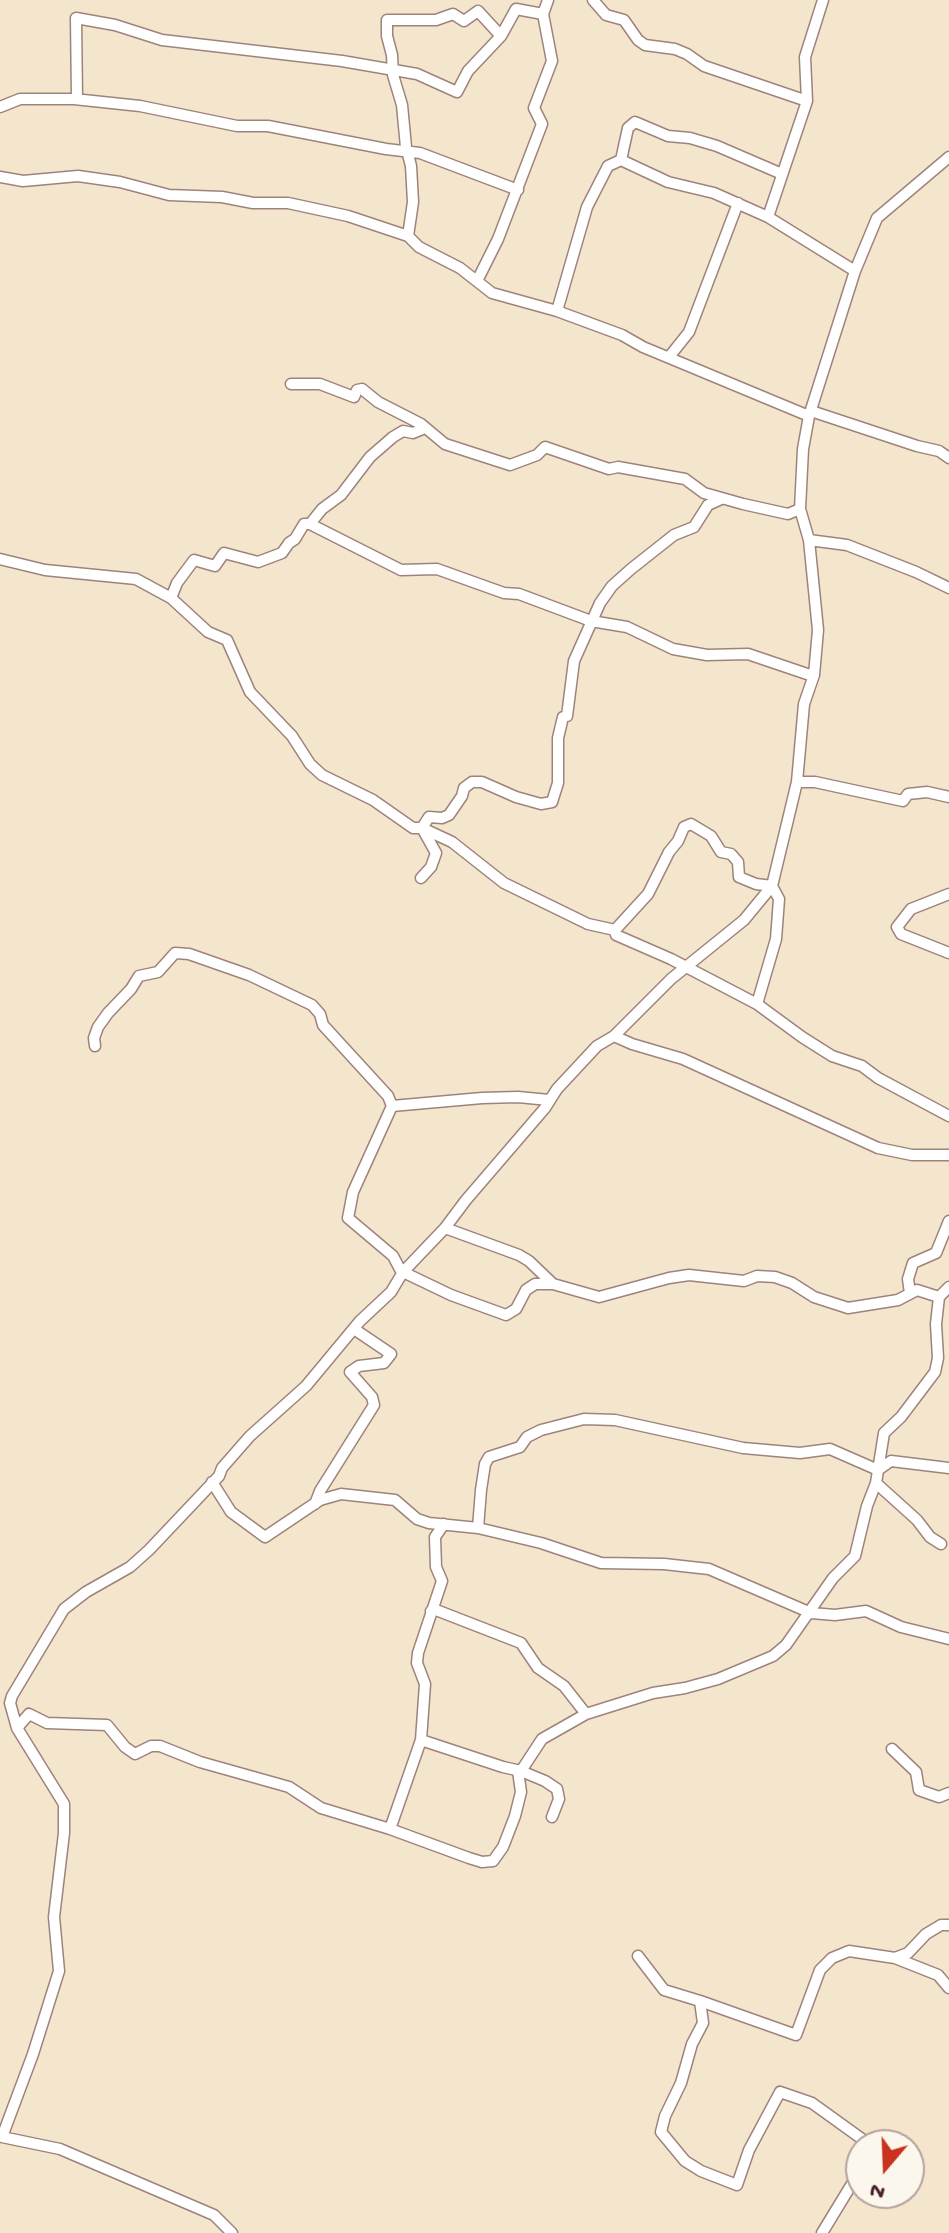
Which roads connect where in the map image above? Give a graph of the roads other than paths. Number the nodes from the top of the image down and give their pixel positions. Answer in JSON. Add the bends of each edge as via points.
{"nodes":[{"id":1,"x":548,"y":0,"type":"edge"},
{"id":2,"x":593,"y":0,"type":"edge"},
{"id":3,"x":823,"y":0,"type":"edge"},
{"id":4,"x":543,"y":14,"type":"junction"},
{"id":5,"x":501,"y":36,"type":"junction"},
{"id":6,"x":393,"y":69,"type":"junction"},
{"id":7,"x":77,"y":99,"type":"junction"},
{"id":8,"x":807,"y":101,"type":"junction"},
{"id":9,"x":0,"y":107,"type":"edge"},
{"id":10,"x":407,"y":151,"type":"junction"},
{"id":11,"x":949,"y":157,"type":"edge"},
{"id":12,"x":621,"y":160,"type":"junction"},
{"id":13,"x":782,"y":174,"type":"junction"},
{"id":14,"x":0,"y":177,"type":"edge"},
{"id":15,"x":518,"y":190,"type":"junction"},
{"id":16,"x":738,"y":203,"type":"junction"},
{"id":17,"x":768,"y":217,"type":"junction"},
{"id":18,"x":408,"y":236,"type":"junction"},
{"id":19,"x":855,"y":271,"type":"junction"},
{"id":20,"x":477,"y":281,"type":"junction"},
{"id":21,"x":557,"y":311,"type":"junction"},
{"id":22,"x":669,"y":357,"type":"junction"},
{"id":23,"x":291,"y":384,"type":"dead end"},
{"id":24,"x":810,"y":413,"type":"junction"},
{"id":25,"x":425,"y":428,"type":"junction"},
{"id":26,"x":949,"y":458,"type":"edge"},
{"id":27,"x":721,"y":499,"type":"junction"},
{"id":28,"x":800,"y":509,"type":"junction"},
{"id":29,"x":310,"y":524,"type":"junction"},
{"id":30,"x":809,"y":540,"type":"junction"},
{"id":31,"x":0,"y":559,"type":"edge"},
{"id":32,"x":949,"y":588,"type":"edge"},
{"id":33,"x":171,"y":598,"type":"junction"},
{"id":34,"x":591,"y":621,"type":"junction"},
{"id":35,"x":813,"y":676,"type":"junction"},
{"id":36,"x":797,"y":782,"type":"junction"},
{"id":37,"x":949,"y":797,"type":"edge"},
{"id":38,"x":422,"y":828,"type":"junction"},
{"id":39,"x":421,"y":878,"type":"dead end"},
{"id":40,"x":772,"y":886,"type":"junction"},
{"id":41,"x":949,"y":894,"type":"edge"},
{"id":42,"x":615,"y":930,"type":"junction"},
{"id":43,"x":949,"y":953,"type":"edge"},
{"id":44,"x":686,"y":967,"type":"junction"},
{"id":45,"x":757,"y":1004,"type":"junction"},
{"id":46,"x":614,"y":1036,"type":"junction"},
{"id":47,"x":95,"y":1046,"type":"dead end"},
{"id":48,"x":549,"y":1100,"type":"junction"},
{"id":49,"x":392,"y":1106,"type":"junction"},
{"id":50,"x":949,"y":1116,"type":"edge"},
{"id":51,"x":949,"y":1155,"type":"edge"},
{"id":52,"x":949,"y":1221,"type":"edge"},
{"id":53,"x":445,"y":1228,"type":"junction"},
{"id":54,"x":403,"y":1273,"type":"junction"},
{"id":55,"x":553,"y":1284,"type":"junction"},
{"id":56,"x":949,"y":1287,"type":"edge"},
{"id":57,"x":910,"y":1293,"type":"junction"},
{"id":58,"x":939,"y":1297,"type":"junction"},
{"id":59,"x":354,"y":1329,"type":"junction"},
{"id":60,"x":949,"y":1468,"type":"edge"},
{"id":61,"x":878,"y":1470,"type":"junction"},
{"id":62,"x":212,"y":1482,"type":"junction"},
{"id":63,"x":876,"y":1483,"type":"junction"},
{"id":64,"x":315,"y":1504,"type":"junction"},
{"id":65,"x":444,"y":1524,"type":"junction"},
{"id":66,"x":478,"y":1528,"type":"junction"},
{"id":67,"x":941,"y":1544,"type":"dead end"},
{"id":68,"x":431,"y":1611,"type":"junction"},
{"id":69,"x":811,"y":1613,"type":"junction"},
{"id":70,"x":949,"y":1639,"type":"edge"},
{"id":71,"x":586,"y":1714,"type":"junction"},
{"id":72,"x":17,"y":1728,"type":"junction"},
{"id":73,"x":421,"y":1740,"type":"junction"},
{"id":74,"x":892,"y":1749,"type":"dead end"},
{"id":75,"x":520,"y":1771,"type":"junction"},
{"id":76,"x":949,"y":1793,"type":"edge"},
{"id":77,"x":552,"y":1817,"type":"dead end"},
{"id":78,"x":390,"y":1829,"type":"junction"},
{"id":79,"x":949,"y":1925,"type":"edge"},
{"id":80,"x":638,"y":1956,"type":"dead end"},
{"id":81,"x":895,"y":1958,"type":"junction"},
{"id":82,"x":949,"y":1988,"type":"edge"},
{"id":83,"x":700,"y":2001,"type":"junction"},
{"id":84,"x":848,"y":2129,"type":"edge"},
{"id":85,"x":1,"y":2138,"type":"edge"},
{"id":86,"x":845,"y":2195,"type":"edge"},
{"id":87,"x":232,"y":2233,"type":"edge"},
{"id":88,"x":822,"y":2233,"type":"edge"}],
"edges":[{"from":1,"to":4,"type":"street"},
{"from":2,"to":8,"type":"street","via":[[606,15],[624,20],[645,45],[675,49],[704,66]]},
{"from":3,"to":8,"type":"street","via":[[805,57]]},
{"from":4,"to":5,"type":"street","via":[[516,9]]},
{"from":4,"to":15,"type":"street","via":[[552,61],[534,108],[542,124]]},
{"from":5,"to":6,"type":"street","via":[[468,71],[457,92]]},
{"from":5,"to":6,"type":"street","via":[[478,11],[464,21],[453,14],[436,20],[387,20]]},
{"from":6,"to":7,"type":"street","via":[[162,40],[76,18]]},
{"from":6,"to":10,"type":"street"},
{"from":7,"to":9,"type":"street","via":[[20,99]]},
{"from":7,"to":10,"type":"street"},
{"from":8,"to":13,"type":"street"},
{"from":10,"to":15,"type":"street","via":[[438,157]]},
{"from":10,"to":18,"type":"street","via":[[413,202]]},
{"from":11,"to":19,"type":"street","via":[[877,218]]},
{"from":12,"to":13,"type":"street","via":[[628,128],[635,122],[668,136],[717,146]]},
{"from":12,"to":16,"type":"street","via":[[668,182]]},
{"from":12,"to":21,"type":"street","via":[[608,166],[587,207]]},
{"from":13,"to":17,"type":"street"},
{"from":14,"to":18,"type":"street","via":[[23,181],[78,176],[169,195],[288,203]]},
{"from":15,"to":20,"type":"street"},
{"from":16,"to":17,"type":"street"},
{"from":16,"to":22,"type":"street","via":[[689,332]]},
{"from":17,"to":19,"type":"street"},
{"from":18,"to":20,"type":"street"},
{"from":19,"to":24,"type":"street"},
{"from":20,"to":21,"type":"street","via":[[492,293]]},
{"from":21,"to":22,"type":"street"},
{"from":22,"to":24,"type":"street"},
{"from":23,"to":25,"type":"street","via":[[320,384],[354,397],[362,389]]},
{"from":24,"to":26,"type":"street"},
{"from":24,"to":28,"type":"street"},
{"from":25,"to":27,"type":"street","via":[[445,444],[510,465],[545,447],[609,469],[685,479]]},
{"from":25,"to":29,"type":"street","via":[[393,437]]},
{"from":27,"to":28,"type":"street","via":[[788,514]]},
{"from":27,"to":34,"type":"street","via":[[708,505],[694,527],[674,535],[612,586]]},
{"from":28,"to":30,"type":"street"},
{"from":29,"to":33,"type":"street","via":[[304,524],[282,553],[266,561],[224,553],[215,566],[194,560]]},
{"from":29,"to":34,"type":"street","via":[[401,570],[437,569]]},
{"from":30,"to":32,"type":"street","via":[[847,545]]},
{"from":30,"to":35,"type":"street","via":[[818,630]]},
{"from":31,"to":33,"type":"street","via":[[57,572],[136,579]]},
{"from":33,"to":38,"type":"street","via":[[208,632],[227,640],[250,692],[322,775],[373,800],[413,828]]},
{"from":34,"to":35,"type":"street","via":[[627,627],[673,649],[748,654]]},
{"from":34,"to":38,"type":"street","via":[[574,661],[552,802],[541,804],[472,782],[449,815],[429,817]]},
{"from":35,"to":36,"type":"street","via":[[804,704]]},
{"from":36,"to":37,"type":"street","via":[[903,801],[908,794],[927,792]]},
{"from":36,"to":40,"type":"street"},
{"from":38,"to":39,"type":"street","via":[[436,853]]},
{"from":38,"to":42,"type":"street","via":[[473,856],[504,883],[588,924]]},
{"from":40,"to":42,"type":"street","via":[[739,877],[731,854],[721,852],[711,836],[691,824],[684,827],[648,894]]},
{"from":40,"to":44,"type":"street","via":[[744,920]]},
{"from":40,"to":45,"type":"street","via":[[779,899],[776,939]]},
{"from":41,"to":43,"type":"street","via":[[911,909],[897,927],[901,934]]},
{"from":42,"to":44,"type":"street"},
{"from":44,"to":45,"type":"street"},
{"from":44,"to":46,"type":"street"},
{"from":45,"to":50,"type":"street","via":[[832,1056],[862,1066]]},
{"from":46,"to":48,"type":"street","via":[[597,1046]]},
{"from":46,"to":51,"type":"street","via":[[683,1059],[878,1148]]},
{"from":47,"to":49,"type":"street","via":[[98,1027],[139,976],[158,972],[175,953],[189,954],[312,1005]]},
{"from":48,"to":49,"type":"street","via":[[482,1098]]},
{"from":48,"to":53,"type":"street"},
{"from":49,"to":54,"type":"street","via":[[353,1192],[348,1218],[393,1256]]},
{"from":52,"to":57,"type":"street","via":[[936,1253],[913,1263]]},
{"from":53,"to":54,"type":"street"},
{"from":53,"to":55,"type":"street","via":[[519,1255]]},
{"from":54,"to":55,"type":"street","via":[[506,1315],[535,1284]]},
{"from":54,"to":59,"type":"street"},
{"from":55,"to":57,"type":"street","via":[[599,1297],[689,1275],[744,1281],[775,1277],[848,1308]]},
{"from":56,"to":58,"type":"street"},
{"from":57,"to":58,"type":"street"},
{"from":58,"to":61,"type":"street","via":[[935,1372],[884,1433]]},
{"from":59,"to":62,"type":"street"},
{"from":59,"to":64,"type":"street","via":[[391,1354],[384,1363],[350,1372],[374,1405]]},
{"from":60,"to":61,"type":"street","via":[[904,1460]]},
{"from":61,"to":63,"type":"street"},
{"from":61,"to":66,"type":"street","via":[[830,1449],[800,1453],[743,1448],[615,1420],[584,1419],[541,1430],[520,1447],[489,1457]]},
{"from":62,"to":64,"type":"street","via":[[231,1512],[265,1537]]},
{"from":62,"to":72,"type":"street","via":[[130,1567],[64,1609],[12,1696]]},
{"from":63,"to":67,"type":"street"},
{"from":63,"to":69,"type":"street","via":[[855,1556]]},
{"from":64,"to":65,"type":"street","via":[[341,1494],[395,1500],[417,1519]]},
{"from":65,"to":66,"type":"street"},
{"from":65,"to":68,"type":"street","via":[[435,1537],[442,1581]]},
{"from":66,"to":69,"type":"street","via":[[601,1563],[709,1569]]},
{"from":68,"to":71,"type":"street","via":[[521,1643],[538,1668],[564,1686]]},
{"from":68,"to":73,"type":"street","via":[[417,1663],[425,1684]]},
{"from":69,"to":70,"type":"street","via":[[866,1611]]},
{"from":69,"to":71,"type":"street","via":[[773,1656],[718,1679]]},
{"from":71,"to":75,"type":"street","via":[[542,1739]]},
{"from":72,"to":78,"type":"street","via":[[29,1714],[47,1723],[107,1725],[135,1754],[160,1746],[289,1787],[321,1808]]},
{"from":72,"to":85,"type":"street","via":[[64,1804],[54,1917],[59,1971]]},
{"from":73,"to":75,"type":"street"},
{"from":73,"to":78,"type":"street"},
{"from":74,"to":76,"type":"street","via":[[916,1772],[919,1790],[939,1797]]},
{"from":75,"to":77,"type":"street","via":[[557,1789]]},
{"from":75,"to":78,"type":"street","via":[[515,1816],[493,1861],[469,1858]]},
{"from":79,"to":81,"type":"street","via":[[926,1934],[908,1953]]},
{"from":80,"to":83,"type":"street","via":[[664,1990]]},
{"from":81,"to":82,"type":"street","via":[[938,1975]]},
{"from":81,"to":83,"type":"street","via":[[849,1951],[832,1958],[820,1970],[796,2035]]},
{"from":83,"to":84,"type":"street","via":[[703,2023],[661,2132],[685,2161],[737,2185],[780,2092],[812,2103]]},
{"from":85,"to":87,"type":"street","via":[[60,2149],[214,2215]]},
{"from":86,"to":88,"type":"street"}]}
